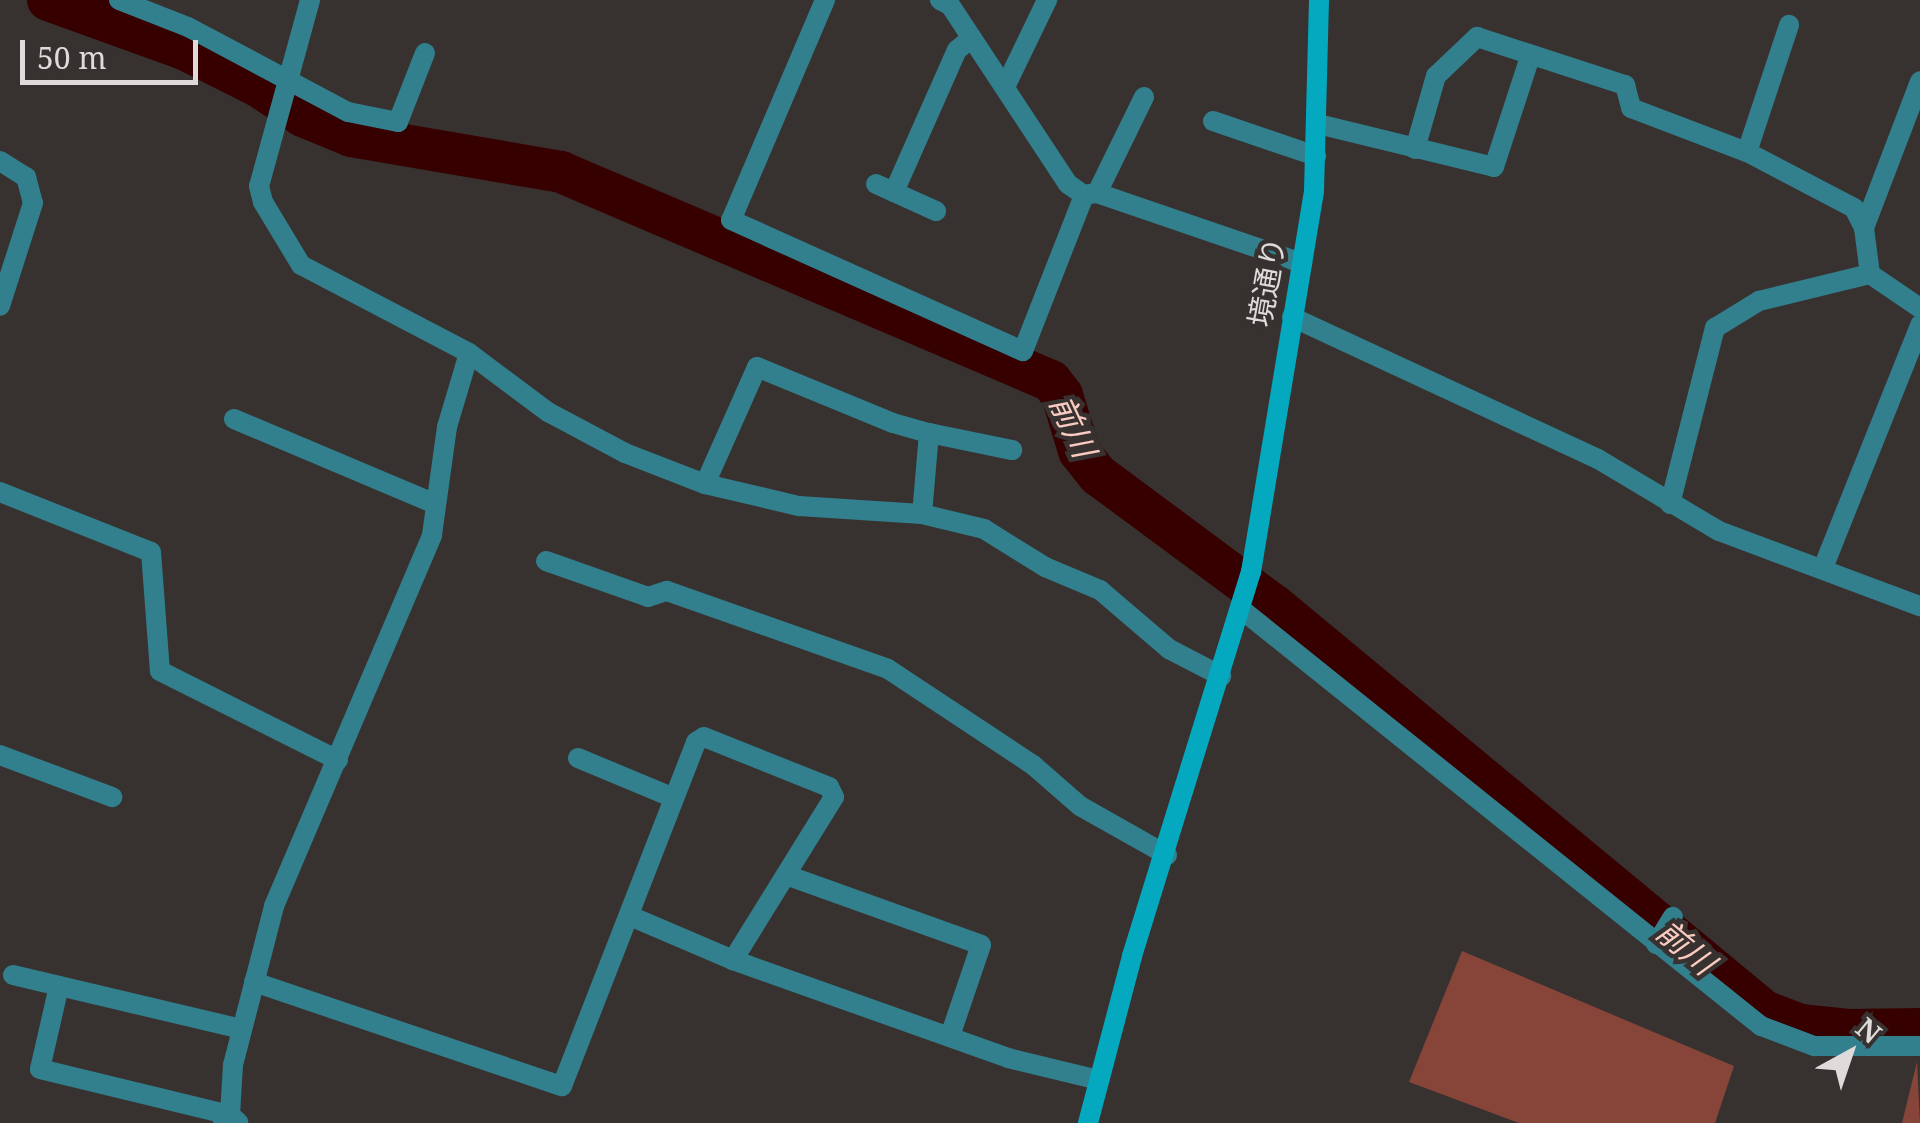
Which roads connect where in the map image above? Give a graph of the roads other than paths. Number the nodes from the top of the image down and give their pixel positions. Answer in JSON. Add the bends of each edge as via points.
{"nodes":[{"id":1,"x":119,"y":0,"type":"edge"},
{"id":2,"x":310,"y":0,"type":"edge"},
{"id":3,"x":825,"y":0,"type":"edge"},
{"id":4,"x":940,"y":0,"type":"edge"},
{"id":5,"x":1048,"y":0,"type":"edge"},
{"id":6,"x":1319,"y":0,"type":"edge"},
{"id":7,"x":1789,"y":25,"type":"dead end"},
{"id":8,"x":972,"y":38,"type":"junction"},
{"id":9,"x":425,"y":53,"type":"dead end"},
{"id":10,"x":1530,"y":56,"type":"junction"},
{"id":11,"x":1920,"y":81,"type":"edge"},
{"id":12,"x":286,"y":85,"type":"junction"},
{"id":13,"x":1006,"y":87,"type":"junction"},
{"id":14,"x":1144,"y":97,"type":"dead end"},
{"id":15,"x":1213,"y":121,"type":"dead end"},
{"id":16,"x":1318,"y":124,"type":"junction"},
{"id":17,"x":1415,"y":149,"type":"junction"},
{"id":18,"x":1748,"y":152,"type":"junction"},
{"id":19,"x":1316,"y":156,"type":"junction"},
{"id":20,"x":0,"y":161,"type":"edge"},
{"id":21,"x":1091,"y":194,"type":"junction"},
{"id":22,"x":936,"y":211,"type":"dead end"},
{"id":23,"x":1864,"y":228,"type":"junction"},
{"id":24,"x":1302,"y":262,"type":"junction"},
{"id":25,"x":1870,"y":274,"type":"junction"},
{"id":26,"x":0,"y":306,"type":"edge"},
{"id":27,"x":1919,"y":310,"type":"edge"},
{"id":28,"x":1292,"y":317,"type":"junction"},
{"id":29,"x":469,"y":352,"type":"junction"},
{"id":30,"x":234,"y":419,"type":"dead end"},
{"id":31,"x":929,"y":432,"type":"junction"},
{"id":32,"x":1012,"y":450,"type":"dead end"},
{"id":33,"x":705,"y":484,"type":"junction"},
{"id":34,"x":0,"y":492,"type":"edge"},
{"id":35,"x":436,"y":504,"type":"junction"},
{"id":36,"x":1670,"y":504,"type":"junction"},
{"id":37,"x":922,"y":514,"type":"junction"},
{"id":38,"x":546,"y":560,"type":"dead end"},
{"id":39,"x":1823,"y":568,"type":"junction"},
{"id":40,"x":1242,"y":603,"type":"junction"},
{"id":41,"x":1920,"y":606,"type":"edge"},
{"id":42,"x":1221,"y":676,"type":"junction"},
{"id":43,"x":0,"y":754,"type":"edge"},
{"id":44,"x":578,"y":758,"type":"dead end"},
{"id":45,"x":338,"y":760,"type":"junction"},
{"id":46,"x":112,"y":798,"type":"dead end"},
{"id":47,"x":674,"y":798,"type":"junction"},
{"id":48,"x":1167,"y":854,"type":"junction"},
{"id":49,"x":786,"y":874,"type":"junction"},
{"id":50,"x":630,"y":916,"type":"junction"},
{"id":51,"x":1673,"y":917,"type":"dead end"},
{"id":52,"x":1656,"y":944,"type":"junction"},
{"id":53,"x":733,"y":960,"type":"junction"},
{"id":54,"x":13,"y":974,"type":"dead end"},
{"id":55,"x":254,"y":982,"type":"junction"},
{"id":56,"x":59,"y":986,"type":"junction"},
{"id":57,"x":242,"y":1029,"type":"junction"},
{"id":58,"x":950,"y":1036,"type":"junction"},
{"id":59,"x":1920,"y":1046,"type":"edge"},
{"id":60,"x":1099,"y":1080,"type":"junction"},
{"id":61,"x":231,"y":1120,"type":"edge"},
{"id":62,"x":1088,"y":1123,"type":"edge"}],
"edges":[{"from":1,"to":12,"type":"street","via":[[188,26]]},
{"from":2,"to":12,"type":"street"},
{"from":3,"to":21,"type":"street","via":[[730,220],[1023,351]]},
{"from":4,"to":8,"type":"street","via":[[950,4]]},
{"from":5,"to":13,"type":"street"},
{"from":6,"to":16,"type":"street","name":"境通り"},
{"from":7,"to":18,"type":"street"},
{"from":8,"to":13,"type":"street"},
{"from":8,"to":22,"type":"street","via":[[957,50],[885,188]]},
{"from":9,"to":12,"type":"street","via":[[398,122],[348,112]]},
{"from":10,"to":17,"type":"street","via":[[1477,38],[1461,48],[1436,76]]},
{"from":10,"to":17,"type":"street","via":[[1494,167]]},
{"from":10,"to":18,"type":"street","via":[[1625,86],[1630,108]]},
{"from":11,"to":23,"type":"street"},
{"from":12,"to":29,"type":"street","via":[[258,186],[301,265]]},
{"from":13,"to":21,"type":"street","via":[[1068,184]]},
{"from":14,"to":21,"type":"street"},
{"from":15,"to":19,"type":"street"},
{"from":16,"to":17,"type":"street"},
{"from":16,"to":19,"type":"street","name":"境通り"},
{"from":18,"to":23,"type":"street","via":[[1854,208]]},
{"from":19,"to":24,"type":"street","name":"境通り"},
{"from":20,"to":26,"type":"street","via":[[26,177],[34,203]]},
{"from":21,"to":24,"type":"street"},
{"from":23,"to":25,"type":"street"},
{"from":24,"to":28,"type":"street","name":"境通り"},
{"from":25,"to":27,"type":"street"},
{"from":25,"to":36,"type":"street","via":[[1759,301],[1715,328]]},
{"from":27,"to":39,"type":"street"},
{"from":28,"to":36,"type":"street","via":[[1598,459]]},
{"from":28,"to":40,"type":"street","name":"境通り"},
{"from":29,"to":33,"type":"street","via":[[548,412],[625,454]]},
{"from":29,"to":35,"type":"street","via":[[447,426]]},
{"from":30,"to":35,"type":"street"},
{"from":31,"to":32,"type":"street"},
{"from":31,"to":33,"type":"street","via":[[757,367]]},
{"from":31,"to":37,"type":"street"},
{"from":33,"to":37,"type":"street","via":[[799,506]]},
{"from":34,"to":45,"type":"street","via":[[151,552],[160,671]]},
{"from":35,"to":45,"type":"street","via":[[427,548]]},
{"from":36,"to":39,"type":"street","via":[[1719,531]]},
{"from":37,"to":42,"type":"street","via":[[984,529],[1045,567],[1100,590],[1169,648]]},
{"from":38,"to":48,"type":"street","via":[[648,598],[667,591],[888,669],[1034,765],[1080,806]]},
{"from":39,"to":41,"type":"street"},
{"from":40,"to":42,"type":"street"},
{"from":40,"to":52,"type":"street"},
{"from":42,"to":48,"type":"street"},
{"from":43,"to":46,"type":"street"},
{"from":44,"to":47,"type":"street"},
{"from":45,"to":55,"type":"street","via":[[274,906]]},
{"from":47,"to":49,"type":"street","via":[[704,737],[829,786],[834,797]]},
{"from":47,"to":50,"type":"street"},
{"from":48,"to":60,"type":"street"},
{"from":49,"to":53,"type":"street"},
{"from":49,"to":58,"type":"street","via":[[981,946]]},
{"from":50,"to":53,"type":"street"},
{"from":50,"to":55,"type":"street","via":[[562,1086]]},
{"from":51,"to":52,"type":"street"},
{"from":52,"to":59,"type":"street","via":[[1761,1026],[1788,1038],[1814,1046]]},
{"from":53,"to":58,"type":"street"},
{"from":54,"to":56,"type":"street"},
{"from":55,"to":57,"type":"street"},
{"from":56,"to":57,"type":"street"},
{"from":56,"to":61,"type":"street","via":[[40,1069]]},
{"from":57,"to":61,"type":"street"},
{"from":58,"to":60,"type":"street"},
{"from":60,"to":62,"type":"street"}]}
